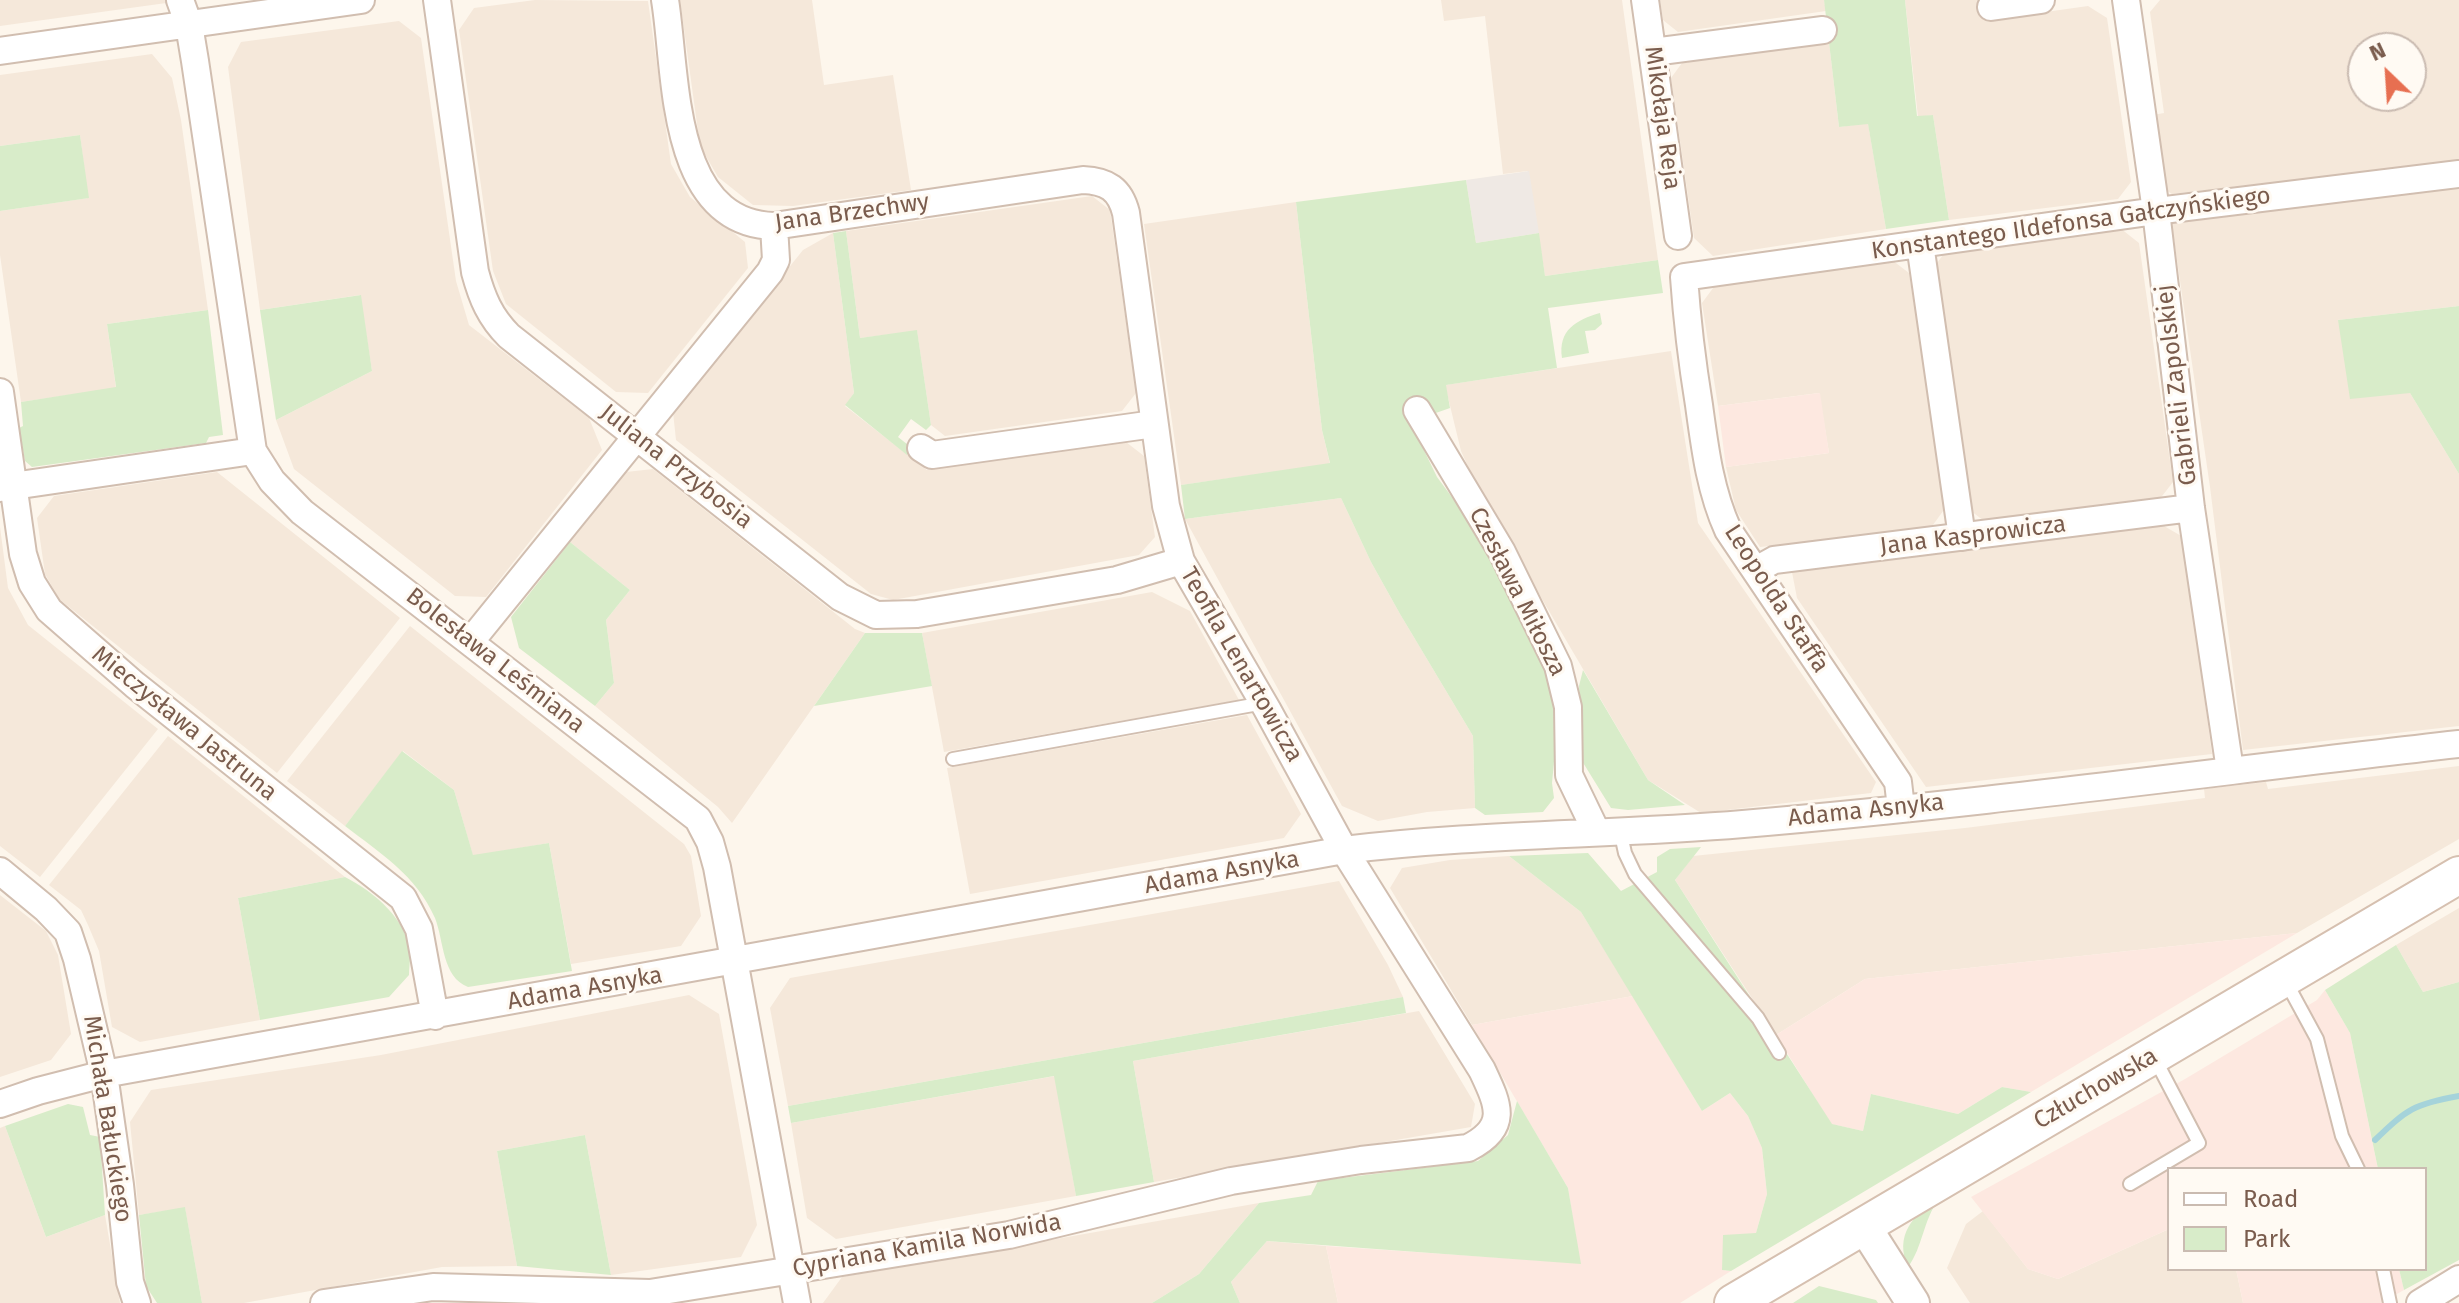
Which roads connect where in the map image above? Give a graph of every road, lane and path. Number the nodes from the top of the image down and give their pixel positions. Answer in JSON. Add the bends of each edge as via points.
{"nodes":[{"id":1,"x":180,"y":0,"type":"edge"},
{"id":2,"x":359,"y":0,"type":"edge"},
{"id":3,"x":437,"y":0,"type":"edge"},
{"id":4,"x":665,"y":0,"type":"edge"},
{"id":5,"x":1645,"y":0,"type":"edge"},
{"id":6,"x":2041,"y":0,"type":"edge"},
{"id":7,"x":2126,"y":0,"type":"edge"},
{"id":8,"x":1991,"y":7,"type":"dead end"},
{"id":9,"x":189,"y":25,"type":"junction"},
{"id":10,"x":1823,"y":30,"type":"dead end"},
{"id":11,"x":0,"y":51,"type":"edge"},
{"id":12,"x":1653,"y":52,"type":"junction"},
{"id":13,"x":2459,"y":174,"type":"edge"},
{"id":14,"x":1107,"y":183,"type":"joint"},
{"id":15,"x":2156,"y":211,"type":"junction"},
{"id":16,"x":774,"y":226,"type":"junction"},
{"id":17,"x":1678,"y":236,"type":"dead end"},
{"id":18,"x":1920,"y":244,"type":"junction"},
{"id":19,"x":1684,"y":277,"type":"joint"},
{"id":20,"x":0,"y":392,"type":"edge"},
{"id":21,"x":1417,"y":410,"type":"dead end"},
{"id":22,"x":1154,"y":424,"type":"junction"},
{"id":23,"x":636,"y":435,"type":"junction"},
{"id":24,"x":921,"y":448,"type":"dead end"},
{"id":25,"x":253,"y":451,"type":"junction"},
{"id":26,"x":7,"y":487,"type":"edge"},
{"id":27,"x":2191,"y":508,"type":"junction"},
{"id":28,"x":1962,"y":537,"type":"junction"},
{"id":29,"x":1181,"y":561,"type":"junction"},
{"id":30,"x":1756,"y":570,"type":"junction"},
{"id":31,"x":470,"y":642,"type":"junction"},
{"id":32,"x":1264,"y":703,"type":"junction"},
{"id":33,"x":2459,"y":744,"type":"edge"},
{"id":34,"x":953,"y":759,"type":"dead end"},
{"id":35,"x":2230,"y":770,"type":"junction"},
{"id":36,"x":1901,"y":808,"type":"junction"},
{"id":37,"x":1608,"y":830,"type":"junction"},
{"id":38,"x":1344,"y":850,"type":"junction"},
{"id":39,"x":0,"y":871,"type":"edge"},
{"id":40,"x":2459,"y":875,"type":"edge"},
{"id":41,"x":735,"y":962,"type":"junction"},
{"id":42,"x":2285,"y":980,"type":"junction"},
{"id":43,"x":435,"y":1016,"type":"junction"},
{"id":44,"x":1779,"y":1053,"type":"dead end"},
{"id":45,"x":2153,"y":1056,"type":"junction"},
{"id":46,"x":104,"y":1074,"type":"junction"},
{"id":47,"x":0,"y":1104,"type":"edge"},
{"id":48,"x":1498,"y":1104,"type":"joint"},
{"id":49,"x":2357,"y":1167,"type":"edge"},
{"id":50,"x":2130,"y":1184,"type":"dead end"},
{"id":51,"x":1864,"y":1226,"type":"junction"},
{"id":52,"x":792,"y":1270,"type":"junction"},
{"id":53,"x":2383,"y":1271,"type":"edge"},
{"id":54,"x":2459,"y":1279,"type":"edge"},
{"id":55,"x":137,"y":1303,"type":"edge"},
{"id":56,"x":324,"y":1303,"type":"edge"},
{"id":57,"x":797,"y":1303,"type":"edge"},
{"id":58,"x":1733,"y":1303,"type":"edge"},
{"id":59,"x":1913,"y":1303,"type":"edge"},
{"id":60,"x":2390,"y":1303,"type":"edge"},
{"id":61,"x":2420,"y":1303,"type":"edge"}],
"edges":[{"from":1,"to":9,"type":"street","name":"Bolesława Leśmiana"},
{"from":2,"to":9,"type":"street"},
{"from":3,"to":23,"type":"street","name":"Juliana Przybosia","via":[[475,272],[486,308],[509,336]]},
{"from":4,"to":16,"type":"street","name":"Jana Brzechwy","via":[[692,166],[718,202],[746,222]]},
{"from":5,"to":12,"type":"street","name":"Mikołaja Reja"},
{"from":6,"to":8,"type":"street"},
{"from":7,"to":15,"type":"street","name":"Gabrieli Zapolskiej"},
{"from":9,"to":11,"type":"street"},
{"from":9,"to":25,"type":"street","name":"Bolesława Leśmiana"},
{"from":10,"to":12,"type":"street"},
{"from":12,"to":17,"type":"street","name":"Mikołaja Reja"},
{"from":13,"to":15,"type":"street","name":"Konstantego Ildefonsa Gałczyńskiego"},
{"from":14,"to":16,"type":"street","name":"Jana Brzechwy","via":[[1074,181]]},
{"from":14,"to":22,"type":"street","name":"Teofila Lenartowicza","via":[[1126,213]]},
{"from":15,"to":18,"type":"street","name":"Konstantego Ildefonsa Gałczyńskiego"},
{"from":15,"to":27,"type":"street","name":"Gabrieli Zapolskiej"},
{"from":16,"to":23,"type":"street","via":[[776,260],[770,272]]},
{"from":18,"to":19,"type":"street","name":"Konstantego Ildefonsa Gałczyńskiego"},
{"from":18,"to":28,"type":"street"},
{"from":19,"to":30,"type":"street","name":"Leopolda Staffa","via":[[1709,475],[1728,530]]},
{"from":20,"to":26,"type":"street","name":"Mieczysława Jastruna"},
{"from":21,"to":37,"type":"street","name":"Czesława Miłosza","via":[[1502,552],[1558,666],[1568,707],[1569,775]]},
{"from":22,"to":24,"type":"street","via":[[932,455]]},
{"from":22,"to":29,"type":"street","name":"Teofila Lenartowicza","via":[[1166,506]]},
{"from":23,"to":29,"type":"street","name":"Juliana Przybosia","via":[[840,597],[876,615],[917,614],[1117,580]]},
{"from":23,"to":31,"type":"street"},
{"from":25,"to":26,"type":"street"},
{"from":25,"to":31,"type":"street","name":"Bolesława Leśmiana","via":[[302,512]]},
{"from":26,"to":43,"type":"street","name":"Mieczysława Jastruna","via":[[32,583],[49,610],[403,898],[419,929]]},
{"from":27,"to":28,"type":"street","name":"Jana Kasprowicza"},
{"from":27,"to":35,"type":"street","name":"Gabrieli Zapolskiej"},
{"from":28,"to":30,"type":"street","name":"Jana Kasprowicza","via":[[1774,560]]},
{"from":29,"to":32,"type":"street","name":"Teofila Lenartowicza"},
{"from":30,"to":36,"type":"street","name":"Leopolda Staffa","via":[[1898,782]]},
{"from":31,"to":41,"type":"street","name":"Bolesława Leśmiana","via":[[698,819],[717,867]]},
{"from":32,"to":34,"type":"lane"},
{"from":32,"to":38,"type":"street","name":"Teofila Lenartowicza"},
{"from":33,"to":35,"type":"street","name":"Adama Asnyka"},
{"from":35,"to":36,"type":"street","name":"Adama Asnyka"},
{"from":36,"to":37,"type":"street","name":"Adama Asnyka"},
{"from":37,"to":38,"type":"street","name":"Adama Asnyka"},
{"from":37,"to":44,"type":"lane","via":[[1635,874],[1758,1018]]},
{"from":38,"to":41,"type":"street","name":"Adama Asnyka"},
{"from":38,"to":48,"type":"street","name":"Teofila Lenartowicza"},
{"from":39,"to":46,"type":"street","name":"Michała Bałuckiego","via":[[68,932]]},
{"from":40,"to":42,"type":"main road","name":"Człuchowska"},
{"from":41,"to":43,"type":"street","name":"Adama Asnyka"},
{"from":41,"to":52,"type":"street","name":"Bolesława Leśmiana"},
{"from":42,"to":45,"type":"main road","name":"Człuchowska"},
{"from":42,"to":49,"type":"lane","via":[[2317,1039],[2342,1136]]},
{"from":43,"to":46,"type":"street","name":"Adama Asnyka"},
{"from":45,"to":50,"type":"lane","via":[[2199,1143]]},
{"from":45,"to":51,"type":"main road","name":"Człuchowska"},
{"from":46,"to":47,"type":"street","name":"Adama Asnyka"},
{"from":46,"to":55,"type":"street","name":"Michała Bałuckiego"},
{"from":48,"to":52,"type":"street","name":"Cypriana Kamila Norwida","via":[[1491,1130],[1468,1148],[1231,1181],[1009,1235]]},
{"from":51,"to":58,"type":"main road","name":"Człuchowska"},
{"from":51,"to":59,"type":"street"},
{"from":52,"to":56,"type":"street","name":"Cypriana Kamila Norwida","via":[[650,1293],[433,1287]]},
{"from":52,"to":57,"type":"street","name":"Bolesława Leśmiana"},
{"from":53,"to":60,"type":"lane"},
{"from":54,"to":61,"type":"street"}]}
